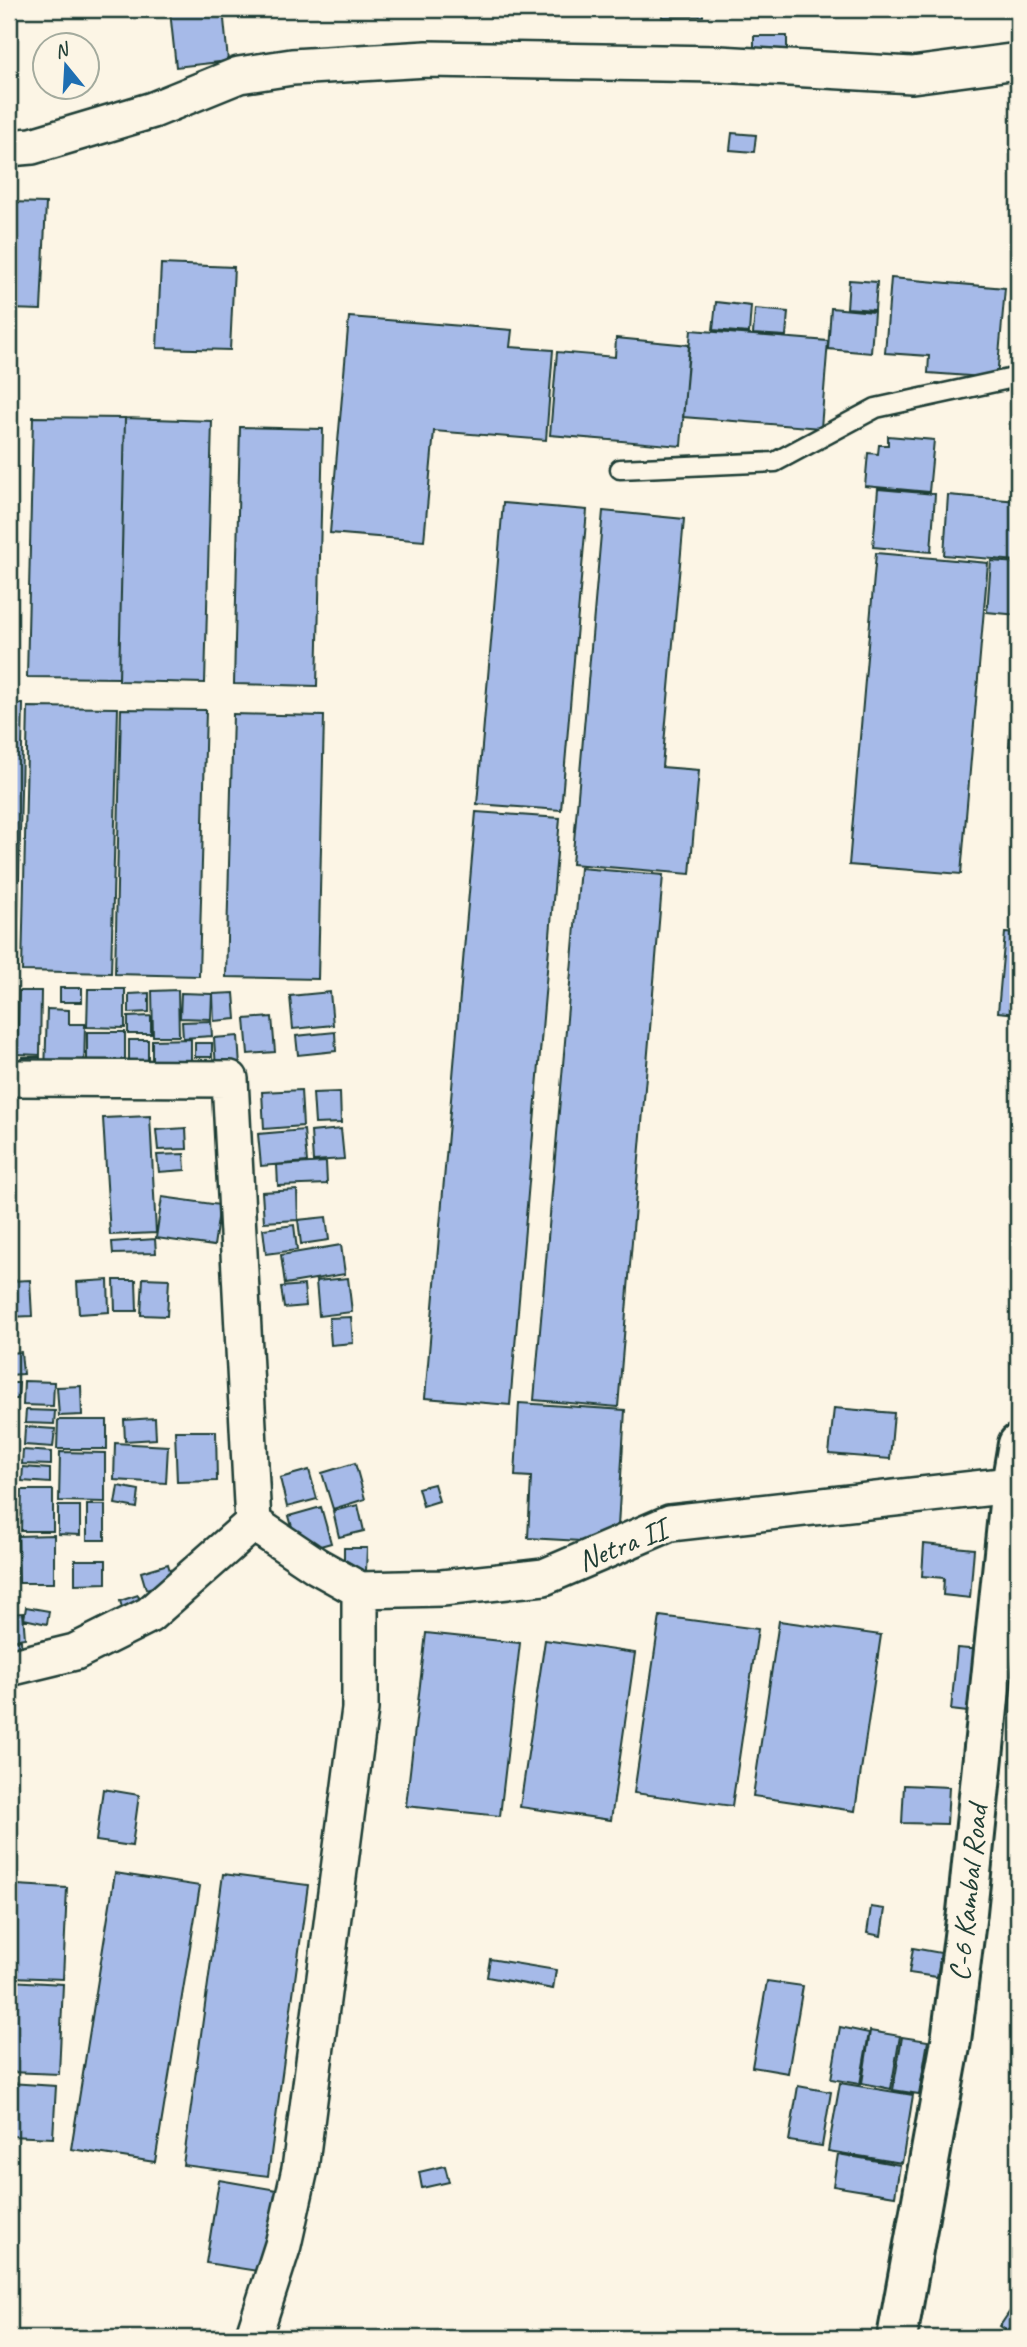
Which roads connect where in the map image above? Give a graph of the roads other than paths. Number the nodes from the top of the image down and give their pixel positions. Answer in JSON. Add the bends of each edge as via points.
{"nodes":[{"id":1,"x":1018,"y":61,"type":"edge"},
{"id":2,"x":9,"y":148,"type":"edge"},
{"id":3,"x":1018,"y":377,"type":"edge"},
{"id":4,"x":620,"y":469,"type":"dead end"},
{"id":5,"x":9,"y":1078,"type":"edge"},
{"id":6,"x":1018,"y":1444,"type":"edge"},
{"id":7,"x":1011,"y":1485,"type":"junction"},
{"id":8,"x":253,"y":1523,"type":"junction"},
{"id":9,"x":360,"y":1590,"type":"junction"},
{"id":10,"x":9,"y":1668,"type":"edge"},
{"id":11,"x":253,"y":2338,"type":"edge"},
{"id":12,"x":897,"y":2338,"type":"edge"}],
"edges":[{"from":1,"to":2,"type":"street","via":[[912,75],[719,64],[427,59],[292,67],[239,75],[153,110],[32,146]]},
{"from":3,"to":4,"type":"lane","via":[[876,408],[775,462]]},
{"from":5,"to":8,"type":"street","via":[[230,1079]]},
{"from":6,"to":7,"type":"street","name":"C-6 Kambal Road"},
{"from":7,"to":9,"type":"street","name":"Netra II","via":[[670,1523],[544,1577],[442,1588]]},
{"from":7,"to":12,"type":"street","name":"C-6 Kambal Road","via":[[951,2040]]},
{"from":8,"to":9,"type":"street"},
{"from":8,"to":10,"type":"street","via":[[149,1615],[75,1652]]},
{"from":9,"to":11,"type":"street","via":[[360,1709],[302,2156],[283,2245]]}]}
